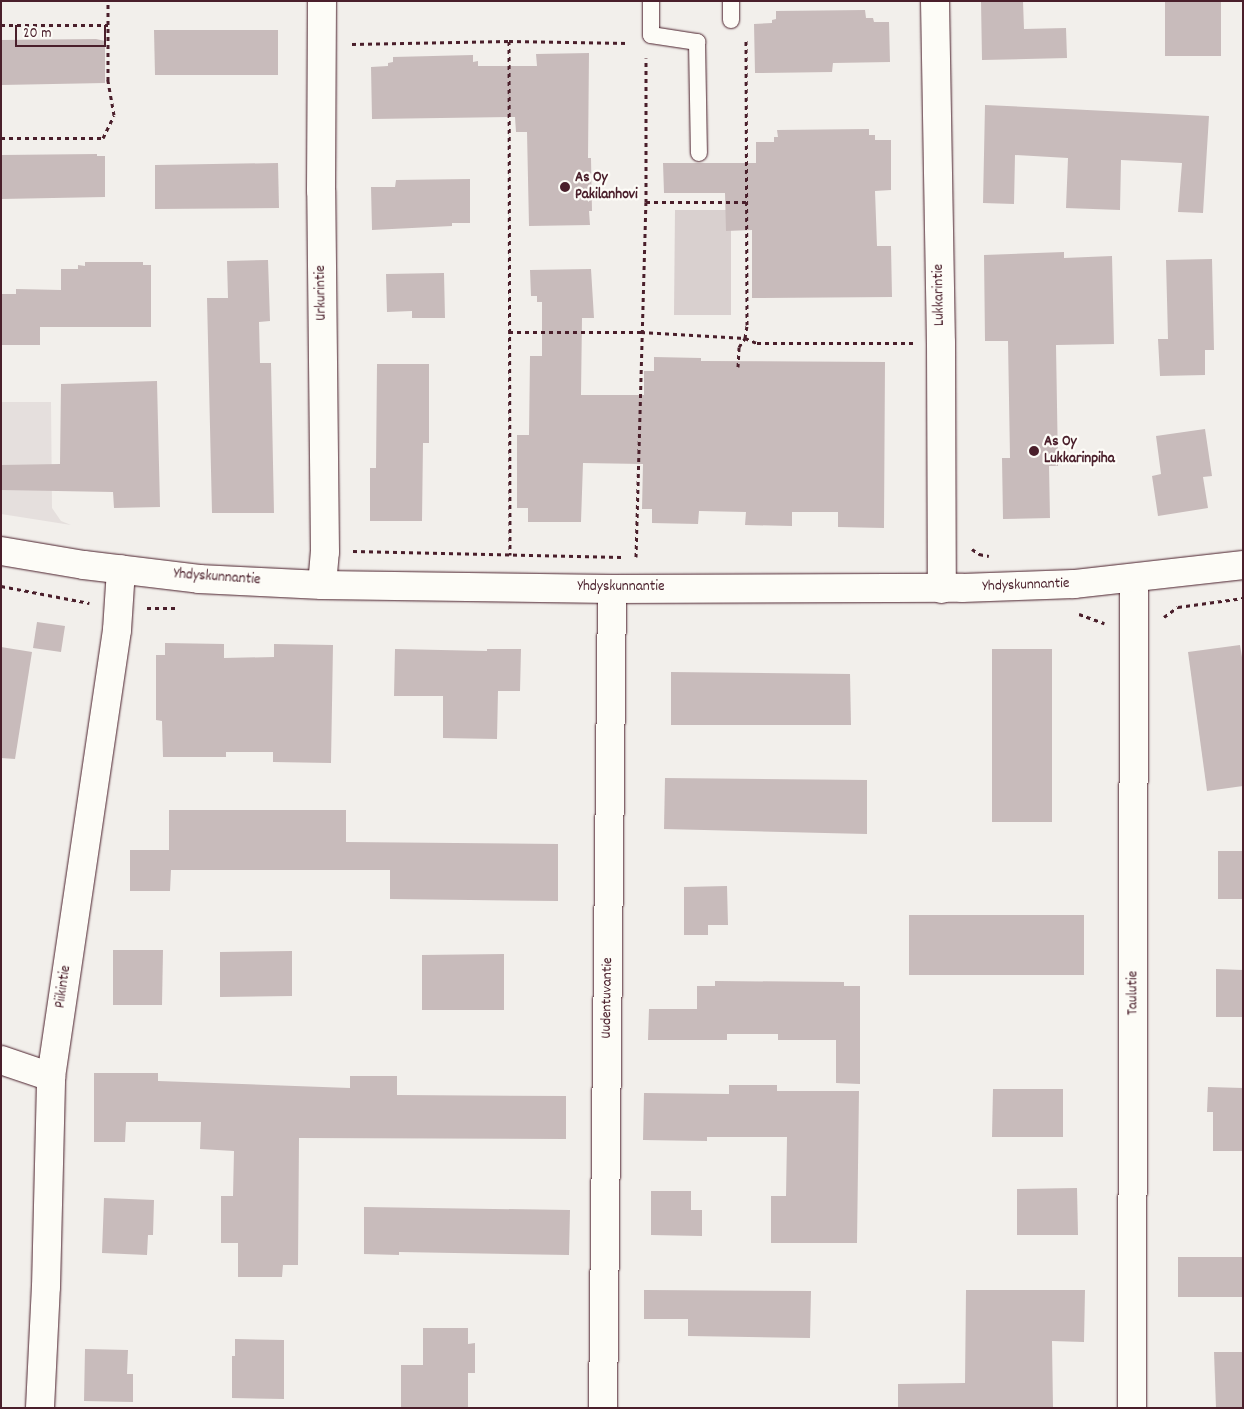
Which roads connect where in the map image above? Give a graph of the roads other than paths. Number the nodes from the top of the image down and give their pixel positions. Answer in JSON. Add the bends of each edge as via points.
{"nodes":[{"id":1,"x":322,"y":1,"type":"edge"},
{"id":2,"x":650,"y":1,"type":"edge"},
{"id":3,"x":731,"y":1,"type":"edge"},
{"id":4,"x":935,"y":1,"type":"edge"},
{"id":5,"x":731,"y":20,"type":"dead end"},
{"id":6,"x":699,"y":153,"type":"dead end"},
{"id":7,"x":1,"y":551,"type":"edge"},
{"id":8,"x":1243,"y":565,"type":"edge"},
{"id":9,"x":121,"y":569,"type":"junction"},
{"id":10,"x":1134,"y":578,"type":"junction"},
{"id":11,"x":322,"y":585,"type":"junction"},
{"id":12,"x":612,"y":589,"type":"junction"},
{"id":13,"x":942,"y":589,"type":"junction"},
{"id":14,"x":1,"y":1060,"type":"edge"},
{"id":15,"x":51,"y":1078,"type":"junction"},
{"id":16,"x":40,"y":1408,"type":"edge"},
{"id":17,"x":603,"y":1408,"type":"edge"},
{"id":18,"x":1132,"y":1408,"type":"edge"}],
"edges":[{"from":1,"to":11,"type":"street","name":"Urkurintie","via":[[325,552]]},
{"from":2,"to":6,"type":"lane","via":[[648,39],[697,42]]},
{"from":3,"to":5,"type":"lane"},
{"from":4,"to":13,"type":"street","name":"Lukkarintie"},
{"from":7,"to":9,"type":"street","name":"Yhdyskunnantie"},
{"from":8,"to":10,"type":"street","name":"Yhdyskunnantie"},
{"from":9,"to":11,"type":"street","name":"Yhdyskunnantie","via":[[199,579]]},
{"from":9,"to":15,"type":"street","name":"Piikintie","via":[[117,630]]},
{"from":10,"to":13,"type":"street","name":"Yhdyskunnantie","via":[[1074,584]]},
{"from":10,"to":18,"type":"street","name":"Taulutie"},
{"from":11,"to":12,"type":"street","name":"Yhdyskunnantie"},
{"from":12,"to":13,"type":"street","name":"Yhdyskunnantie"},
{"from":12,"to":17,"type":"street","name":"Uudentuvantie"},
{"from":14,"to":15,"type":"street"},
{"from":15,"to":16,"type":"street","name":"Piikintie"}]}
